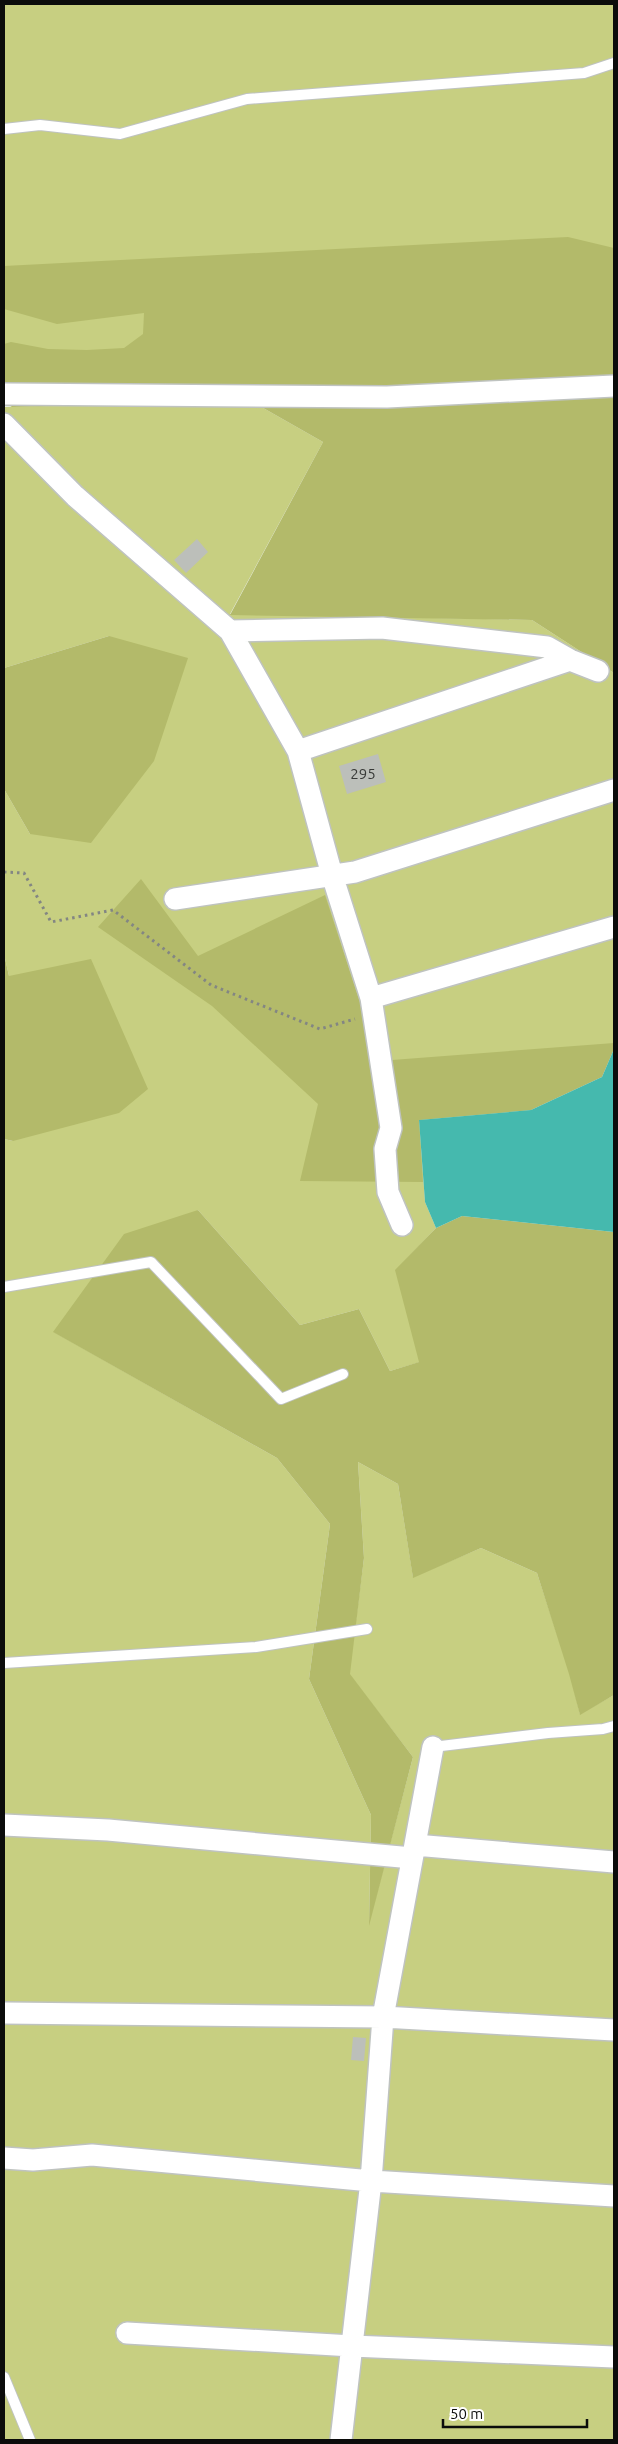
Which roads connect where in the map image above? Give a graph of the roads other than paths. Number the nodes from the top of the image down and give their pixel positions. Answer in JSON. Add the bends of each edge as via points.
{"nodes":[{"id":1,"x":614,"y":63,"type":"edge"},
{"id":2,"x":4,"y":129,"type":"edge"},
{"id":3,"x":614,"y":386,"type":"edge"},
{"id":4,"x":4,"y":394,"type":"edge"},
{"id":5,"x":4,"y":424,"type":"edge"},
{"id":6,"x":230,"y":631,"type":"junction"},
{"id":7,"x":570,"y":660,"type":"junction"},
{"id":8,"x":598,"y":671,"type":"dead end"},
{"id":9,"x":298,"y":751,"type":"junction"},
{"id":10,"x":614,"y":790,"type":"edge"},
{"id":11,"x":332,"y":875,"type":"junction"},
{"id":12,"x":175,"y":899,"type":"dead end"},
{"id":13,"x":614,"y":927,"type":"edge"},
{"id":14,"x":372,"y":1006,"type":"junction"},
{"id":15,"x":402,"y":1225,"type":"dead end"},
{"id":16,"x":4,"y":1287,"type":"edge"},
{"id":17,"x":343,"y":1374,"type":"dead end"},
{"id":18,"x":367,"y":1629,"type":"dead end"},
{"id":19,"x":4,"y":1663,"type":"edge"},
{"id":20,"x":614,"y":1726,"type":"edge"},
{"id":21,"x":433,"y":1747,"type":"joint"},
{"id":22,"x":4,"y":1825,"type":"edge"},
{"id":23,"x":413,"y":1851,"type":"junction"},
{"id":24,"x":614,"y":1862,"type":"edge"},
{"id":25,"x":4,"y":2013,"type":"edge"},
{"id":26,"x":383,"y":2017,"type":"junction"},
{"id":27,"x":614,"y":2030,"type":"edge"},
{"id":28,"x":4,"y":2158,"type":"edge"},
{"id":29,"x":371,"y":2181,"type":"junction"},
{"id":30,"x":614,"y":2196,"type":"edge"},
{"id":31,"x":127,"y":2333,"type":"dead end"},
{"id":32,"x":352,"y":2346,"type":"junction"},
{"id":33,"x":614,"y":2357,"type":"edge"},
{"id":34,"x":4,"y":2378,"type":"edge"},
{"id":35,"x":30,"y":2440,"type":"edge"},
{"id":36,"x":341,"y":2440,"type":"edge"}],
"edges":[{"from":1,"to":2,"type":"lane","via":[[584,73],[248,99],[120,134],[40,125]]},
{"from":3,"to":4,"type":"street","via":[[387,397]]},
{"from":5,"to":6,"type":"street","via":[[75,496]]},
{"from":6,"to":7,"type":"street","via":[[382,628],[548,647]]},
{"from":6,"to":9,"type":"street"},
{"from":7,"to":8,"type":"street"},
{"from":7,"to":9,"type":"street"},
{"from":9,"to":11,"type":"street"},
{"from":10,"to":11,"type":"street","via":[[355,872]]},
{"from":11,"to":12,"type":"street"},
{"from":11,"to":14,"type":"street"},
{"from":13,"to":14,"type":"street"},
{"from":14,"to":15,"type":"street","via":[[391,1128],[385,1149],[388,1192]]},
{"from":16,"to":17,"type":"lane","via":[[151,1262],[281,1399]]},
{"from":18,"to":19,"type":"lane","via":[[256,1646]]},
{"from":20,"to":21,"type":"lane"},
{"from":21,"to":23,"type":"street"},
{"from":22,"to":23,"type":"street"},
{"from":23,"to":24,"type":"street"},
{"from":23,"to":26,"type":"street"},
{"from":25,"to":26,"type":"street"},
{"from":26,"to":27,"type":"street"},
{"from":26,"to":29,"type":"street"},
{"from":28,"to":29,"type":"street","via":[[32,2160],[92,2155]]},
{"from":29,"to":30,"type":"street"},
{"from":29,"to":32,"type":"street"},
{"from":31,"to":32,"type":"street"},
{"from":32,"to":33,"type":"street"},
{"from":32,"to":36,"type":"street"},
{"from":34,"to":35,"type":"lane"}]}
